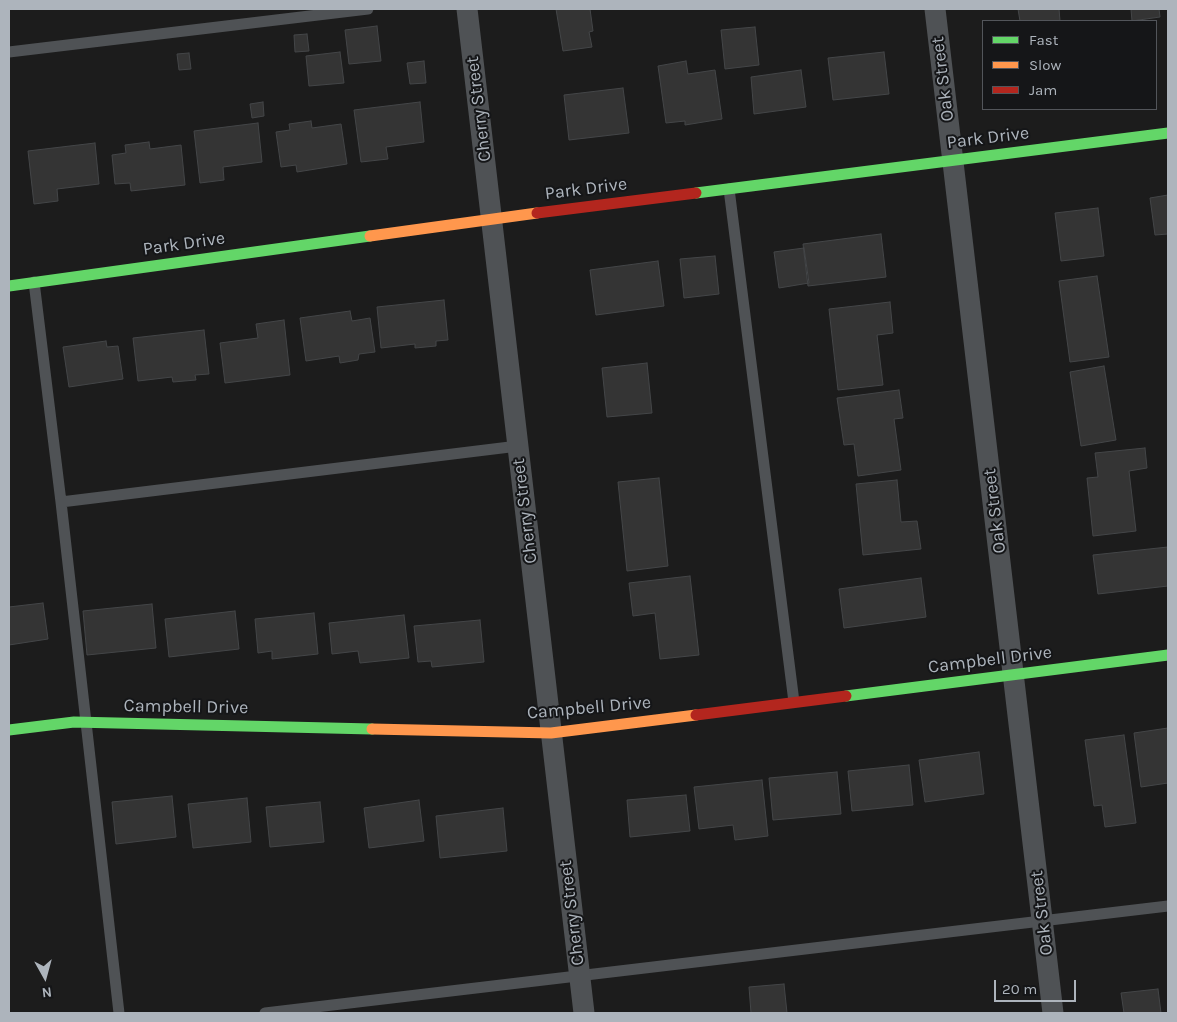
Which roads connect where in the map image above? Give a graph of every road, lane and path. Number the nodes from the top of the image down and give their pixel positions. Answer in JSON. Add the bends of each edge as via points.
{"nodes":[{"id":1,"x":368,"y":9,"type":"edge"},
{"id":2,"x":467,"y":9,"type":"edge"},
{"id":3,"x":935,"y":9,"type":"edge"},
{"id":4,"x":9,"y":52,"type":"edge"},
{"id":5,"x":1168,"y":133,"type":"edge"},
{"id":6,"x":953,"y":160,"type":"junction"},
{"id":7,"x":729,"y":189,"type":"junction"},
{"id":8,"x":492,"y":219,"type":"junction"},
{"id":9,"x":34,"y":282,"type":"junction"},
{"id":10,"x":9,"y":286,"type":"edge"},
{"id":11,"x":518,"y":446,"type":"junction"},
{"id":12,"x":61,"y":502,"type":"junction"},
{"id":13,"x":1168,"y":655,"type":"edge"},
{"id":14,"x":1014,"y":674,"type":"junction"},
{"id":15,"x":794,"y":702,"type":"junction"},
{"id":16,"x":86,"y":722,"type":"junction"},
{"id":17,"x":9,"y":730,"type":"edge"},
{"id":18,"x":551,"y":733,"type":"junction"},
{"id":19,"x":1168,"y":906,"type":"edge"},
{"id":20,"x":1043,"y":921,"type":"junction"},
{"id":21,"x":579,"y":976,"type":"junction"},
{"id":22,"x":119,"y":1013,"type":"edge"},
{"id":23,"x":265,"y":1013,"type":"edge"},
{"id":24,"x":584,"y":1013,"type":"edge"},
{"id":25,"x":1053,"y":1013,"type":"edge"}],
"edges":[{"from":1,"to":4,"type":"lane"},
{"from":2,"to":8,"type":"street","name":"Cherry Street"},
{"from":3,"to":6,"type":"street","name":"Oak Street"},
{"from":5,"to":6,"type":"street","name":"Park Drive"},
{"from":6,"to":7,"type":"street","name":"Park Drive"},
{"from":6,"to":14,"type":"street","name":"Oak Street"},
{"from":7,"to":8,"type":"street","name":"Park Drive"},
{"from":7,"to":15,"type":"lane"},
{"from":8,"to":9,"type":"street","name":"Park Drive"},
{"from":8,"to":11,"type":"street","name":"Cherry Street"},
{"from":9,"to":10,"type":"street","name":"Park Drive"},
{"from":9,"to":12,"type":"lane"},
{"from":11,"to":12,"type":"lane"},
{"from":11,"to":18,"type":"street","name":"Cherry Street"},
{"from":12,"to":16,"type":"lane"},
{"from":13,"to":14,"type":"street","name":"Campbell Drive"},
{"from":14,"to":15,"type":"street","name":"Campbell Drive"},
{"from":14,"to":20,"type":"street","name":"Oak Street"},
{"from":15,"to":18,"type":"street","name":"Campbell Drive"},
{"from":16,"to":17,"type":"street","name":"Campbell Drive"},
{"from":16,"to":18,"type":"street","name":"Campbell Drive"},
{"from":16,"to":22,"type":"lane"},
{"from":18,"to":21,"type":"street","name":"Cherry Street"},
{"from":19,"to":20,"type":"lane"},
{"from":20,"to":21,"type":"lane"},
{"from":20,"to":25,"type":"street","name":"Oak Street"},
{"from":21,"to":23,"type":"lane"},
{"from":21,"to":24,"type":"street","name":"Cherry Street"}]}
